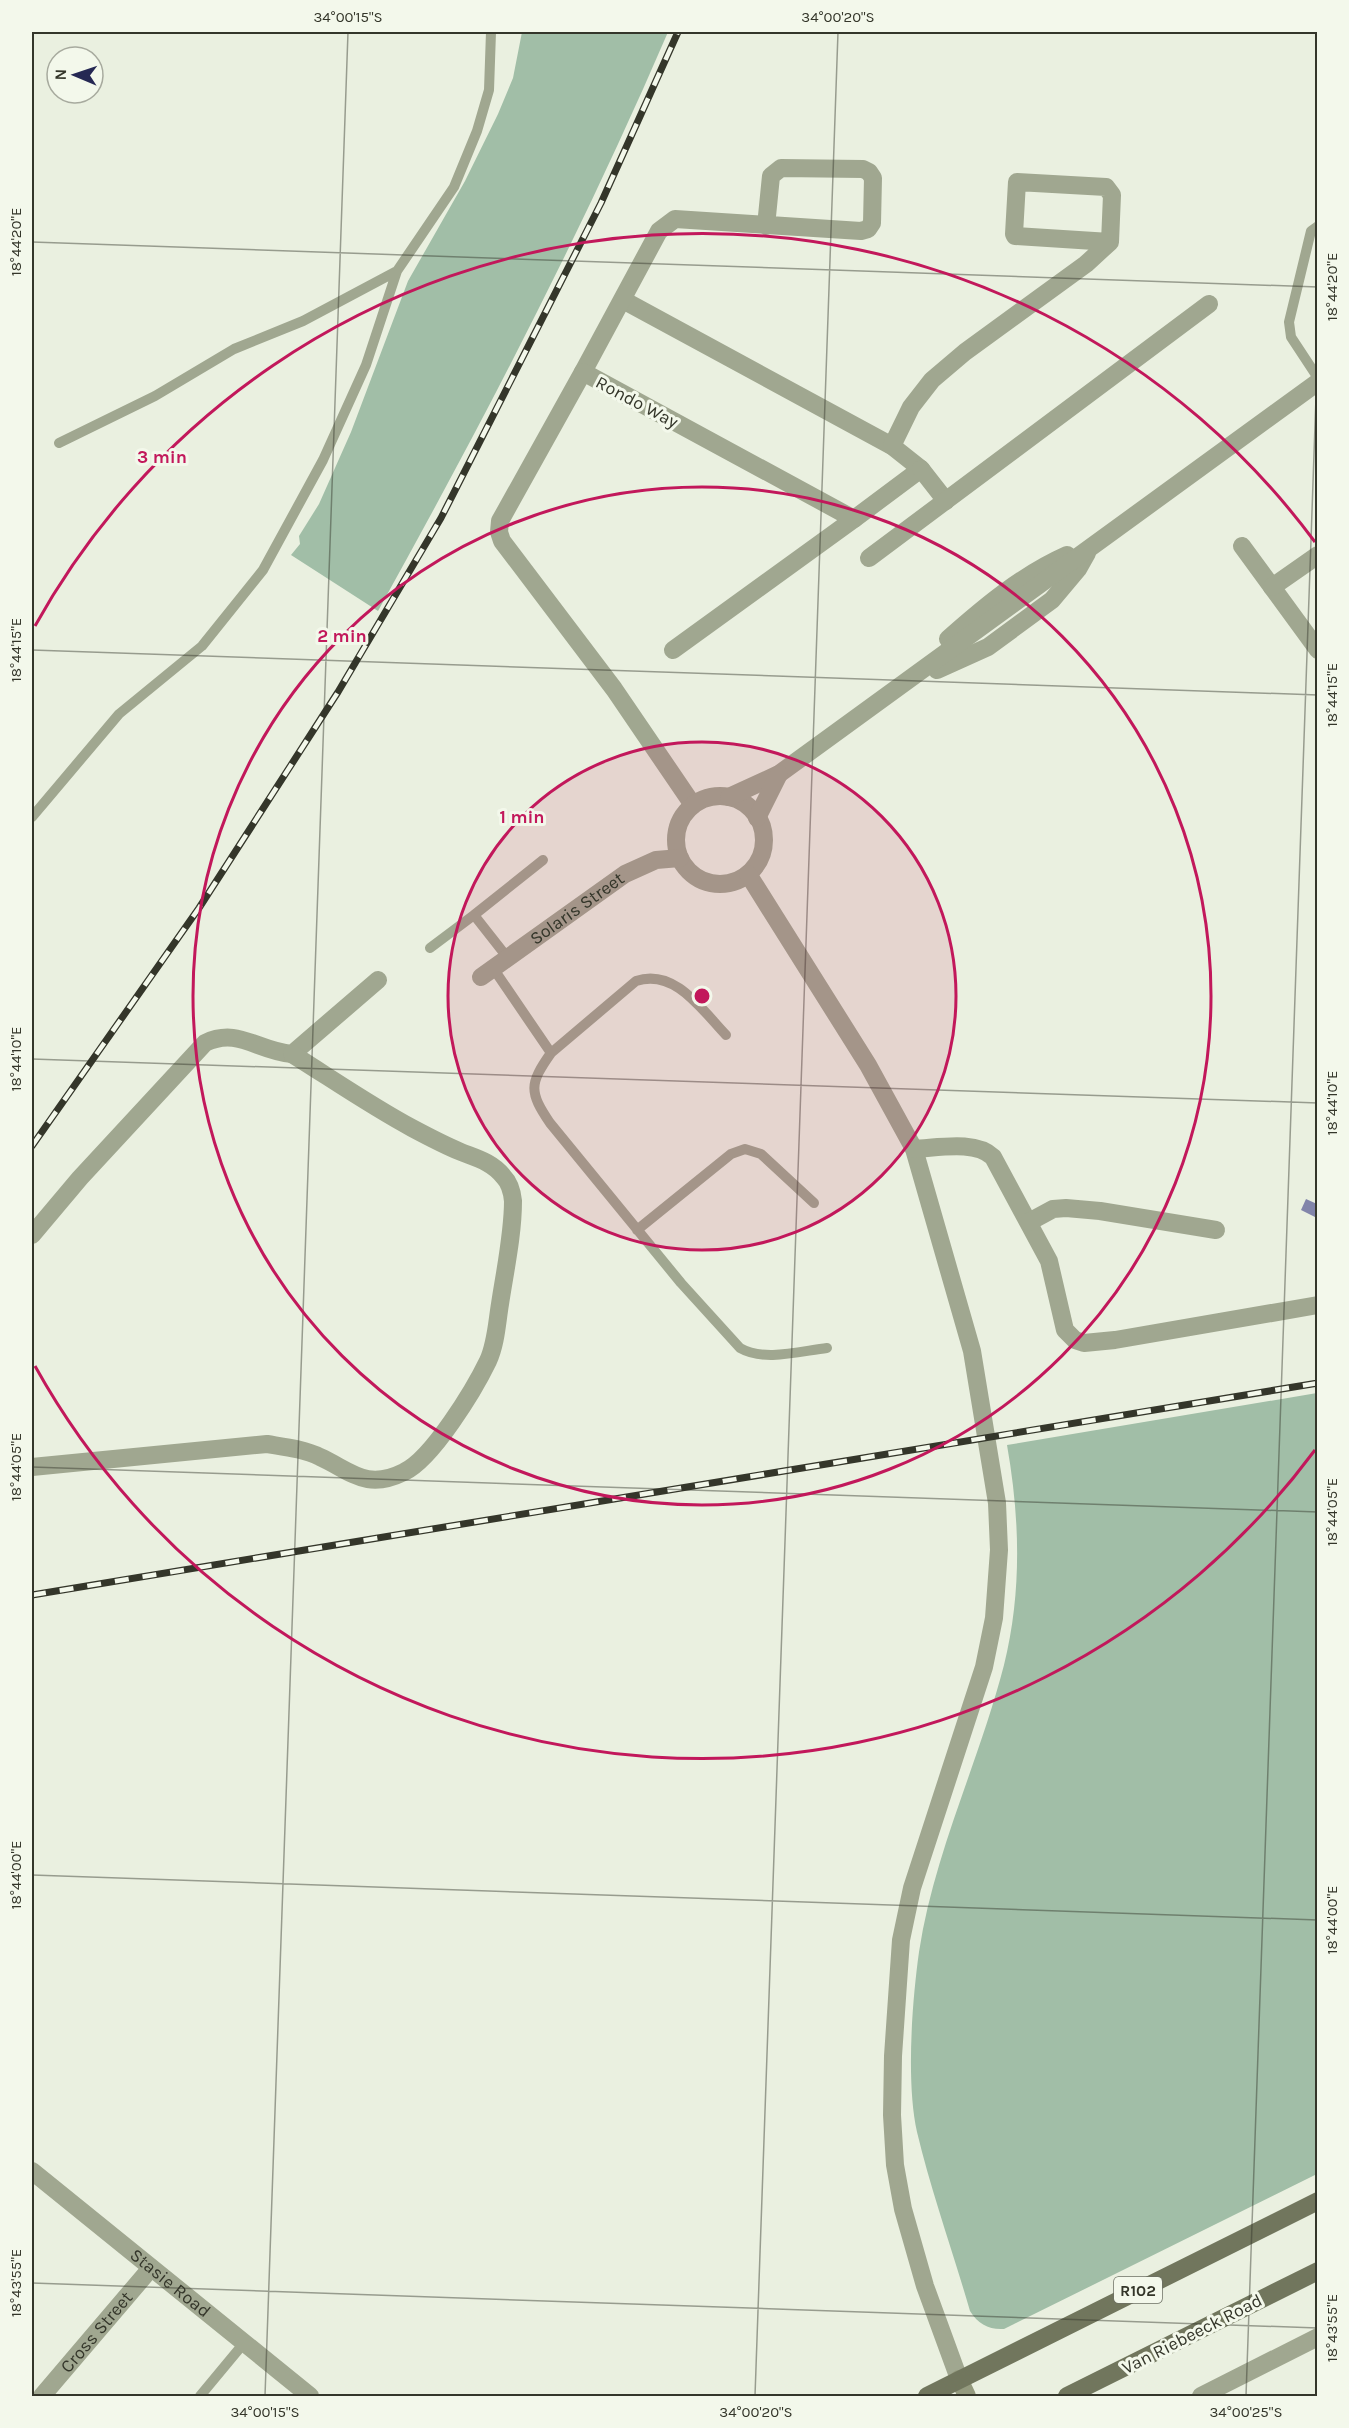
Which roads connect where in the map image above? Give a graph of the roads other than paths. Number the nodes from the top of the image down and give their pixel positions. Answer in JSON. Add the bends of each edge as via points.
{"nodes":[{"id":1,"x":491,"y":32,"type":"edge"},
{"id":2,"x":766,"y":226,"type":"junction"},
{"id":3,"x":1317,"y":226,"type":"edge"},
{"id":4,"x":1110,"y":242,"type":"junction"},
{"id":5,"x":397,"y":271,"type":"junction"},
{"id":6,"x":623,"y":300,"type":"junction"},
{"id":7,"x":1209,"y":304,"type":"dead end"},
{"id":8,"x":583,"y":372,"type":"junction"},
{"id":9,"x":1317,"y":380,"type":"edge"},
{"id":10,"x":59,"y":442,"type":"dead end"},
{"id":11,"x":892,"y":446,"type":"junction"},
{"id":12,"x":921,"y":469,"type":"junction"},
{"id":13,"x":946,"y":501,"type":"junction"},
{"id":14,"x":854,"y":519,"type":"junction"},
{"id":15,"x":1242,"y":546,"type":"dead end"},
{"id":16,"x":1317,"y":555,"type":"edge"},
{"id":17,"x":868,"y":558,"type":"dead end"},
{"id":18,"x":1272,"y":587,"type":"junction"},
{"id":19,"x":673,"y":650,"type":"dead end"},
{"id":20,"x":1317,"y":650,"type":"edge"},
{"id":21,"x":779,"y":774,"type":"junction"},
{"id":22,"x":729,"y":797,"type":"junction"},
{"id":23,"x":693,"y":805,"type":"junction"},
{"id":24,"x":32,"y":817,"type":"edge"},
{"id":25,"x":758,"y":818,"type":"junction"},
{"id":26,"x":680,"y":858,"type":"junction"},
{"id":27,"x":543,"y":860,"type":"dead end"},
{"id":28,"x":748,"y":874,"type":"junction"},
{"id":29,"x":474,"y":915,"type":"junction"},
{"id":30,"x":430,"y":948,"type":"dead end"},
{"id":31,"x":494,"y":967,"type":"junction"},
{"id":32,"x":378,"y":980,"type":"dead end"},
{"id":33,"x":726,"y":1035,"type":"dead end"},
{"id":34,"x":551,"y":1053,"type":"junction"},
{"id":35,"x":292,"y":1054,"type":"junction"},
{"id":36,"x":914,"y":1149,"type":"junction"},
{"id":37,"x":814,"y":1203,"type":"dead end"},
{"id":38,"x":1029,"y":1221,"type":"junction"},
{"id":39,"x":637,"y":1230,"type":"junction"},
{"id":40,"x":1216,"y":1230,"type":"dead end"},
{"id":41,"x":32,"y":1235,"type":"edge"},
{"id":42,"x":1317,"y":1305,"type":"edge"},
{"id":43,"x":827,"y":1348,"type":"dead end"},
{"id":44,"x":32,"y":1467,"type":"edge"},
{"id":45,"x":32,"y":2171,"type":"edge"},
{"id":46,"x":1317,"y":2201,"type":"edge"},
{"id":47,"x":151,"y":2268,"type":"junction"},
{"id":48,"x":1317,"y":2271,"type":"edge"},
{"id":49,"x":1317,"y":2337,"type":"edge"},
{"id":50,"x":244,"y":2343,"type":"junction"},
{"id":51,"x":959,"y":2379,"type":"junction"},
{"id":52,"x":42,"y":2397,"type":"edge"},
{"id":53,"x":200,"y":2397,"type":"edge"},
{"id":54,"x":310,"y":2397,"type":"edge"},
{"id":55,"x":927,"y":2397,"type":"edge"},
{"id":56,"x":967,"y":2397,"type":"edge"},
{"id":57,"x":1067,"y":2397,"type":"edge"},
{"id":58,"x":1201,"y":2397,"type":"edge"}],
"edges":[{"from":1,"to":5,"type":"lane","via":[[489,90],[477,131],[454,187]]},
{"from":2,"to":2,"type":"street","via":[[868,229],[873,223],[873,178],[863,169],[780,168],[771,176]]},
{"from":2,"to":6,"type":"street","via":[[675,219],[659,231]]},
{"from":3,"to":9,"type":"lane","via":[[1311,231],[1289,322],[1291,337]]},
{"from":4,"to":4,"type":"street","via":[[1112,195],[1106,187],[1017,182],[1015,236]]},
{"from":4,"to":11,"type":"street","via":[[932,380],[910,407]]},
{"from":5,"to":10,"type":"lane","via":[[303,321],[234,349],[155,396]]},
{"from":5,"to":24,"type":"lane","via":[[366,365],[323,460],[263,570],[202,646],[119,714]]},
{"from":6,"to":8,"type":"street"},
{"from":6,"to":11,"type":"street"},
{"from":7,"to":13,"type":"street"},
{"from":8,"to":14,"type":"street","name":"Rondo Way"},
{"from":8,"to":23,"type":"street","name":"Rondo Way","via":[[500,521],[499,532]]},
{"from":9,"to":21,"type":"street"},
{"from":11,"to":12,"type":"street"},
{"from":12,"to":13,"type":"street"},
{"from":12,"to":14,"type":"street"},
{"from":13,"to":17,"type":"street"},
{"from":14,"to":19,"type":"street"},
{"from":15,"to":18,"type":"street"},
{"from":16,"to":18,"type":"street"},
{"from":18,"to":20,"type":"street"},
{"from":21,"to":22,"type":"street"},
{"from":21,"to":25,"type":"street"},
{"from":22,"to":23,"type":"street","via":[[714,796]]},
{"from":22,"to":25,"type":"street","via":[[746,804]]},
{"from":23,"to":26,"type":"street","via":[[679,824]]},
{"from":25,"to":28,"type":"street","via":[[764,845],[756,866]]},
{"from":26,"to":28,"type":"street","via":[[694,876],[716,884]]},
{"from":26,"to":31,"type":"street","name":"Solaris Street","via":[[656,861],[625,874]]},
{"from":27,"to":29,"type":"lane"},
{"from":28,"to":36,"type":"street","via":[[868,1065]]},
{"from":29,"to":30,"type":"lane"},
{"from":29,"to":31,"type":"lane"},
{"from":31,"to":34,"type":"lane"},
{"from":32,"to":35,"type":"street"},
{"from":33,"to":34,"type":"lane","via":[[686,992],[663,980],[646,977],[636,981]]},
{"from":34,"to":39,"type":"lane","via":[[534,1086],[538,1106]]},
{"from":35,"to":41,"type":"street","via":[[269,1050],[235,1036],[219,1036],[205,1042]]},
{"from":35,"to":44,"type":"street","via":[[410,1127],[491,1165],[511,1187],[513,1201],[493,1345],[472,1390],[422,1460],[387,1478],[353,1476],[320,1457],[267,1444]]},
{"from":36,"to":38,"type":"street","via":[[985,1149]]},
{"from":36,"to":51,"type":"street","via":[[972,1351],[997,1503],[999,1550],[994,1618],[984,1667],[912,1888],[896,1998],[892,2115],[895,2165],[925,2286]]},
{"from":37,"to":39,"type":"lane","via":[[760,1154],[745,1149],[731,1154]]},
{"from":38,"to":40,"type":"street","via":[[1053,1209],[1066,1208]]},
{"from":38,"to":42,"type":"street","via":[[1049,1261],[1065,1330],[1075,1340],[1116,1340]]},
{"from":39,"to":43,"type":"lane","via":[[740,1348],[758,1354]]},
{"from":45,"to":47,"type":"street","name":"Stasie Road"},
{"from":46,"to":51,"type":"main road","number":"R102"},
{"from":47,"to":50,"type":"street","name":"Stasie Road"},
{"from":47,"to":52,"type":"street","name":"Cross Street"},
{"from":48,"to":57,"type":"main road","name":"Van Riebeeck Road"},
{"from":49,"to":58,"type":"street"},
{"from":50,"to":53,"type":"lane"},
{"from":50,"to":54,"type":"street","name":"Stasie Road"},
{"from":51,"to":55,"type":"main road","number":"R102"},
{"from":51,"to":56,"type":"street"}]}
